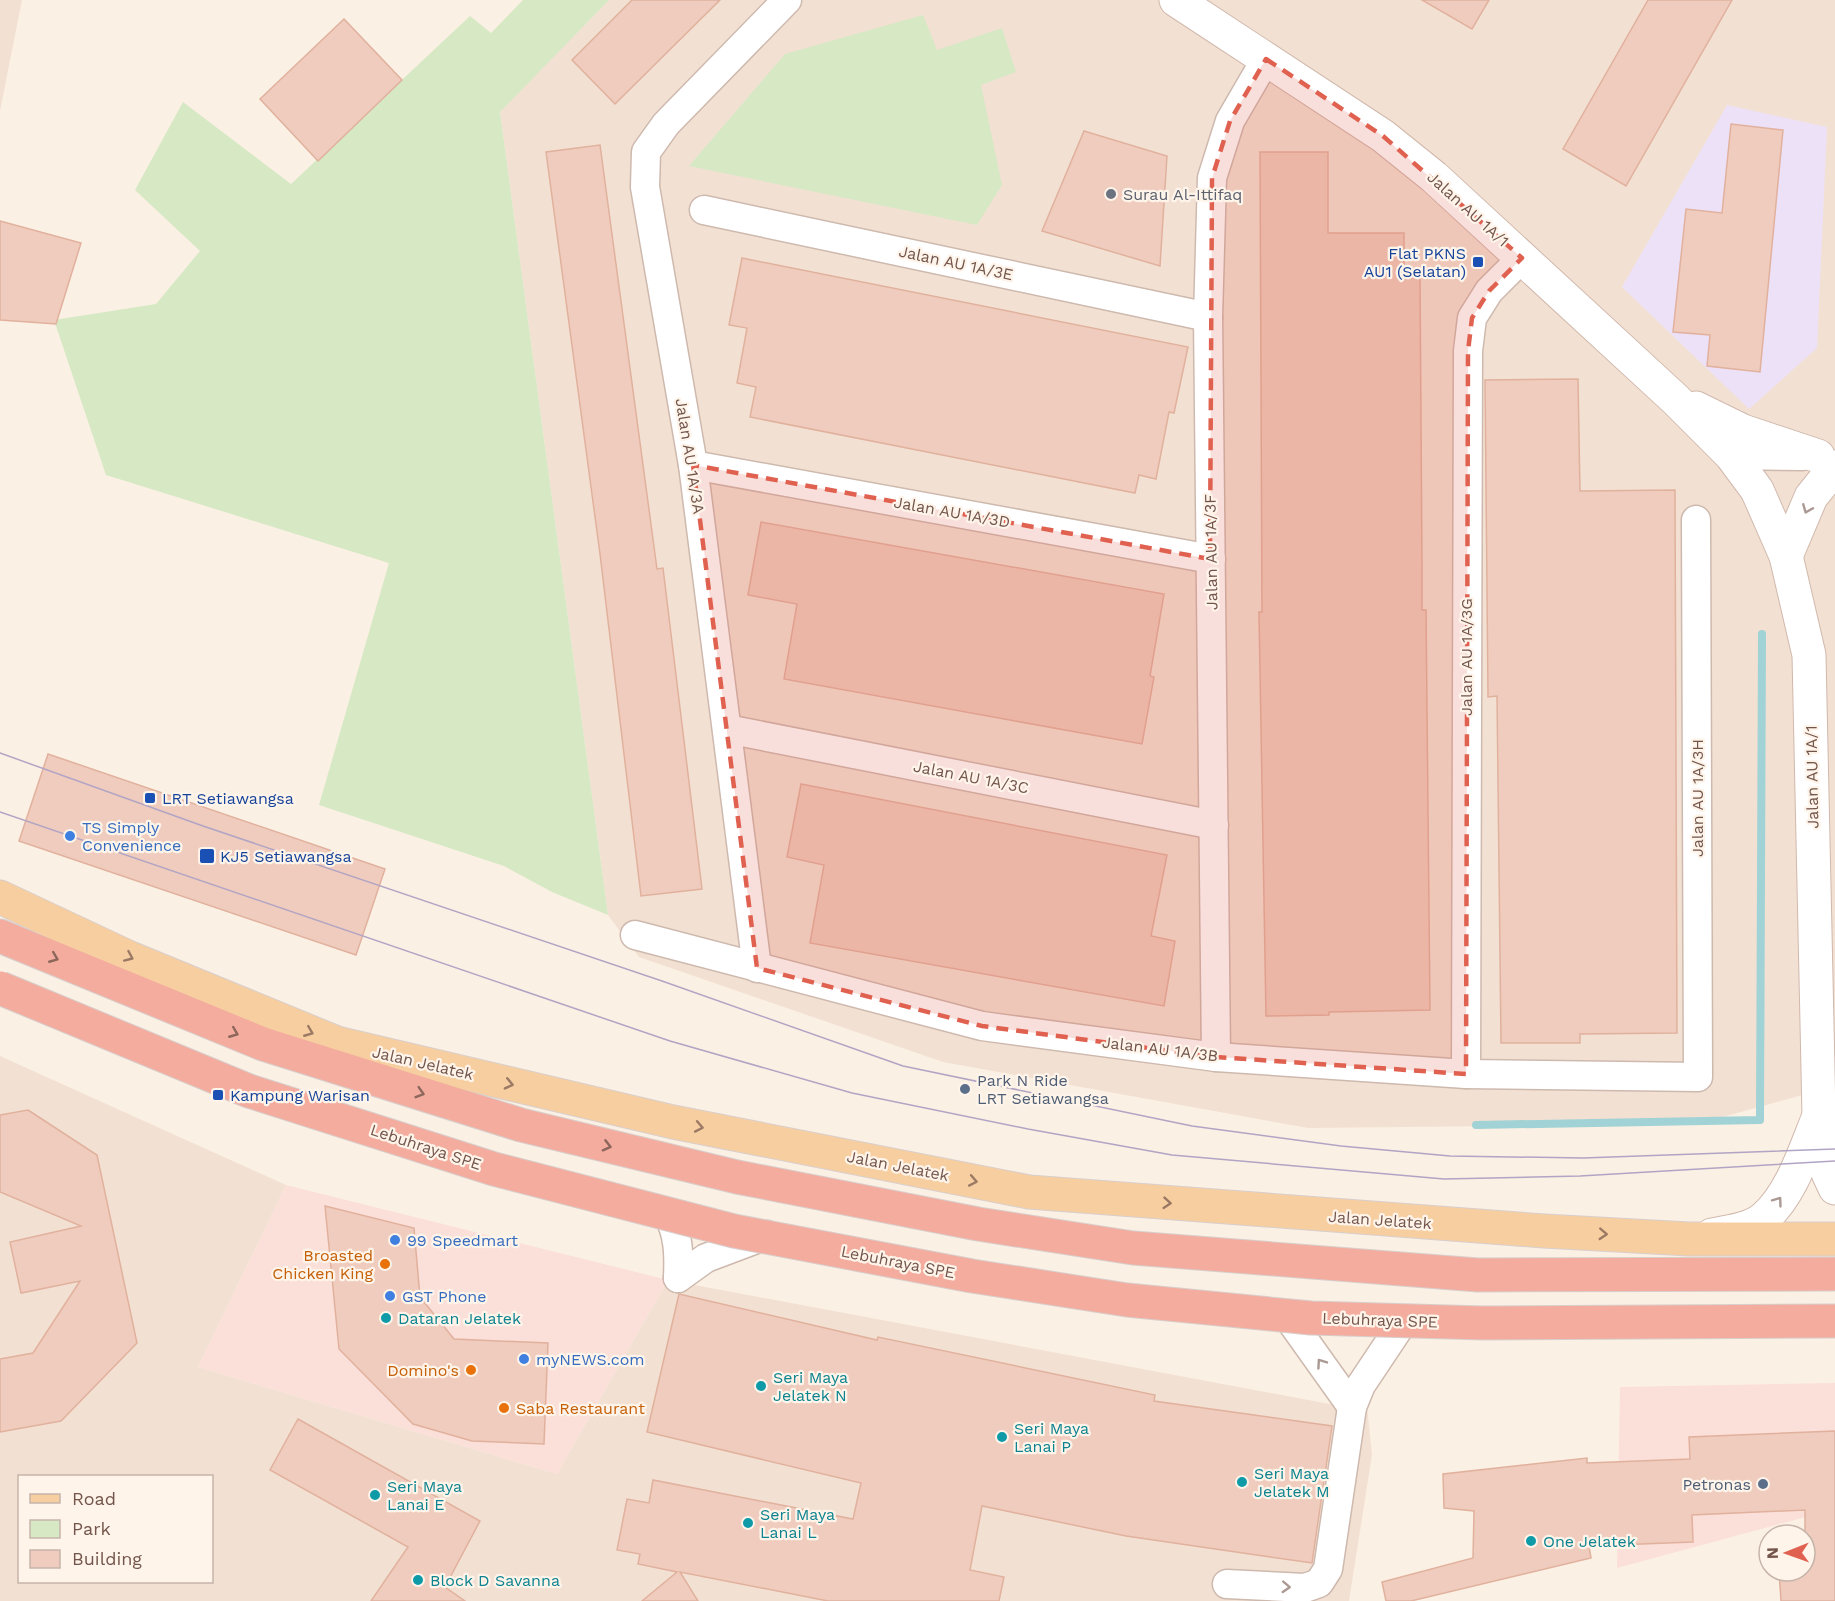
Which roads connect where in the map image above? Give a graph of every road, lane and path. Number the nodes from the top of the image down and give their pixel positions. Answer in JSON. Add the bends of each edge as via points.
{"nodes":[{"id":1,"x":787,"y":0,"type":"edge"},
{"id":2,"x":1176,"y":0,"type":"edge"},
{"id":3,"x":1266,"y":59,"type":"junction"},
{"id":4,"x":704,"y":210,"type":"dead end"},
{"id":5,"x":1521,"y":258,"type":"junction"},
{"id":6,"x":1208,"y":316,"type":"junction"},
{"id":7,"x":1675,"y":399,"type":"junction"},
{"id":8,"x":1731,"y":455,"type":"junction"},
{"id":9,"x":1829,"y":460,"type":"edge"},
{"id":10,"x":693,"y":465,"type":"junction"},
{"id":11,"x":1696,"y":520,"type":"dead end"},
{"id":12,"x":1786,"y":556,"type":"junction"},
{"id":13,"x":1211,"y":559,"type":"junction"},
{"id":14,"x":728,"y":729,"type":"junction"},
{"id":15,"x":1214,"y":825,"type":"junction"},
{"id":16,"x":0,"y":897,"type":"edge"},
{"id":17,"x":635,"y":935,"type":"dead end"},
{"id":18,"x":0,"y":936,"type":"edge"},
{"id":19,"x":757,"y":968,"type":"junction"},
{"id":20,"x":0,"y":990,"type":"edge"},
{"id":21,"x":1216,"y":1057,"type":"junction"},
{"id":22,"x":1466,"y":1074,"type":"junction"},
{"id":23,"x":1698,"y":1077,"type":"joint"},
{"id":24,"x":1819,"y":1116,"type":"junction"},
{"id":25,"x":1835,"y":1188,"type":"edge"},
{"id":26,"x":667,"y":1213,"type":"junction"},
{"id":27,"x":770,"y":1233,"type":"junction"},
{"id":28,"x":1689,"y":1239,"type":"junction"},
{"id":29,"x":1834,"y":1239,"type":"edge"},
{"id":30,"x":1835,"y":1274,"type":"edge"},
{"id":31,"x":1290,"y":1320,"type":"junction"},
{"id":32,"x":1835,"y":1321,"type":"edge"},
{"id":33,"x":1835,"y":1327,"type":"edge"},
{"id":34,"x":1400,"y":1328,"type":"junction"},
{"id":35,"x":1350,"y":1419,"type":"junction"},
{"id":36,"x":1227,"y":1584,"type":"dead end"}],
"edges":[{"from":1,"to":10,"type":"street","name":"Jalan AU 1A/3A","via":[[666,124],[646,152],[645,187]]},
{"from":2,"to":3,"type":"street","name":"Jalan AU 1A/1"},
{"from":3,"to":5,"type":"street","name":"Jalan AU 1A/1","via":[[1383,136],[1434,177]]},
{"from":3,"to":6,"type":"street","name":"Jalan AU 1A/3F","via":[[1230,121],[1212,178]]},
{"from":4,"to":6,"type":"street","name":"Jalan AU 1A/3E"},
{"from":5,"to":7,"type":"street","name":"Jalan AU 1A/1"},
{"from":5,"to":22,"type":"street","name":"Jalan AU 1A/3G","via":[[1489,291],[1472,318],[1468,351]]},
{"from":6,"to":13,"type":"street","name":"Jalan AU 1A/3F"},
{"from":7,"to":8,"type":"street","name":"Jalan AU 1A/1"},
{"from":7,"to":9,"type":"street","via":[[1743,431]]},
{"from":8,"to":9,"type":"street"},
{"from":8,"to":12,"type":"street","name":"Jalan AU 1A/1","via":[[1757,490]]},
{"from":9,"to":12,"type":"street","one_way":true},
{"from":10,"to":13,"type":"street","name":"Jalan AU 1A/3D"},
{"from":10,"to":14,"type":"street","name":"Jalan AU 1A/3A"},
{"from":11,"to":23,"type":"street","name":"Jalan AU 1A/3H"},
{"from":12,"to":24,"type":"street","name":"Jalan AU 1A/1","via":[[1809,655]]},
{"from":13,"to":15,"type":"street","name":"Jalan AU 1A/3F"},
{"from":14,"to":15,"type":"street","name":"Jalan AU 1A/3C"},
{"from":14,"to":19,"type":"street","name":"Jalan AU 1A/3A"},
{"from":15,"to":21,"type":"street","name":"Jalan AU 1A/3F"},
{"from":16,"to":28,"type":"main road","name":"Jalan Jelatek","one_way":true,"via":[[130,958],[337,1043],[673,1122],[1029,1192],[1420,1223]]},
{"from":17,"to":19,"type":"street","name":"Jalan AU 1A/3B"},
{"from":18,"to":30,"type":"highway","one_way":true,"via":[[263,1044],[521,1125],[737,1177],[978,1224],[1133,1248],[1478,1275]]},
{"from":19,"to":21,"type":"street","name":"Jalan AU 1A/3B","via":[[982,1026]]},
{"from":20,"to":26,"type":"main road","via":[[118,1041],[227,1075],[276,1095],[580,1194]]},
{"from":20,"to":32,"type":"highway","name":"Lebuhraya SPE","bridge":true,"via":[[249,1091],[494,1169],[734,1231],[972,1276],[1127,1300],[1311,1318],[1483,1323]]},
{"from":21,"to":22,"type":"street","name":"Jalan AU 1A/3B"},
{"from":22,"to":23,"type":"street","name":"Jalan AU 1A/3B"},
{"from":24,"to":25,"type":"street","name":"Jalan AU 1A/1","via":[[1827,1173]]},
{"from":28,"to":24,"type":"street","name":"Jalan AU 1A/1","one_way":true,"via":[[1737,1230],[1763,1219],[1781,1199]]},
{"from":26,"to":27,"type":"main road"},
{"from":26,"to":27,"type":"street","via":[[675,1227],[678,1278],[706,1258]]},
{"from":27,"to":31,"type":"main road","via":[[922,1266],[1139,1301]]},
{"from":28,"to":29,"type":"main road","name":"Jalan Jelatek"},
{"from":31,"to":34,"type":"main road"},
{"from":35,"to":31,"type":"street","one_way":true},
{"from":33,"to":34,"type":"main road"},
{"from":34,"to":35,"type":"street","via":[[1361,1385]]},
{"from":36,"to":35,"type":"street","one_way":true,"via":[[1305,1588],[1319,1583],[1328,1569]]}]}
